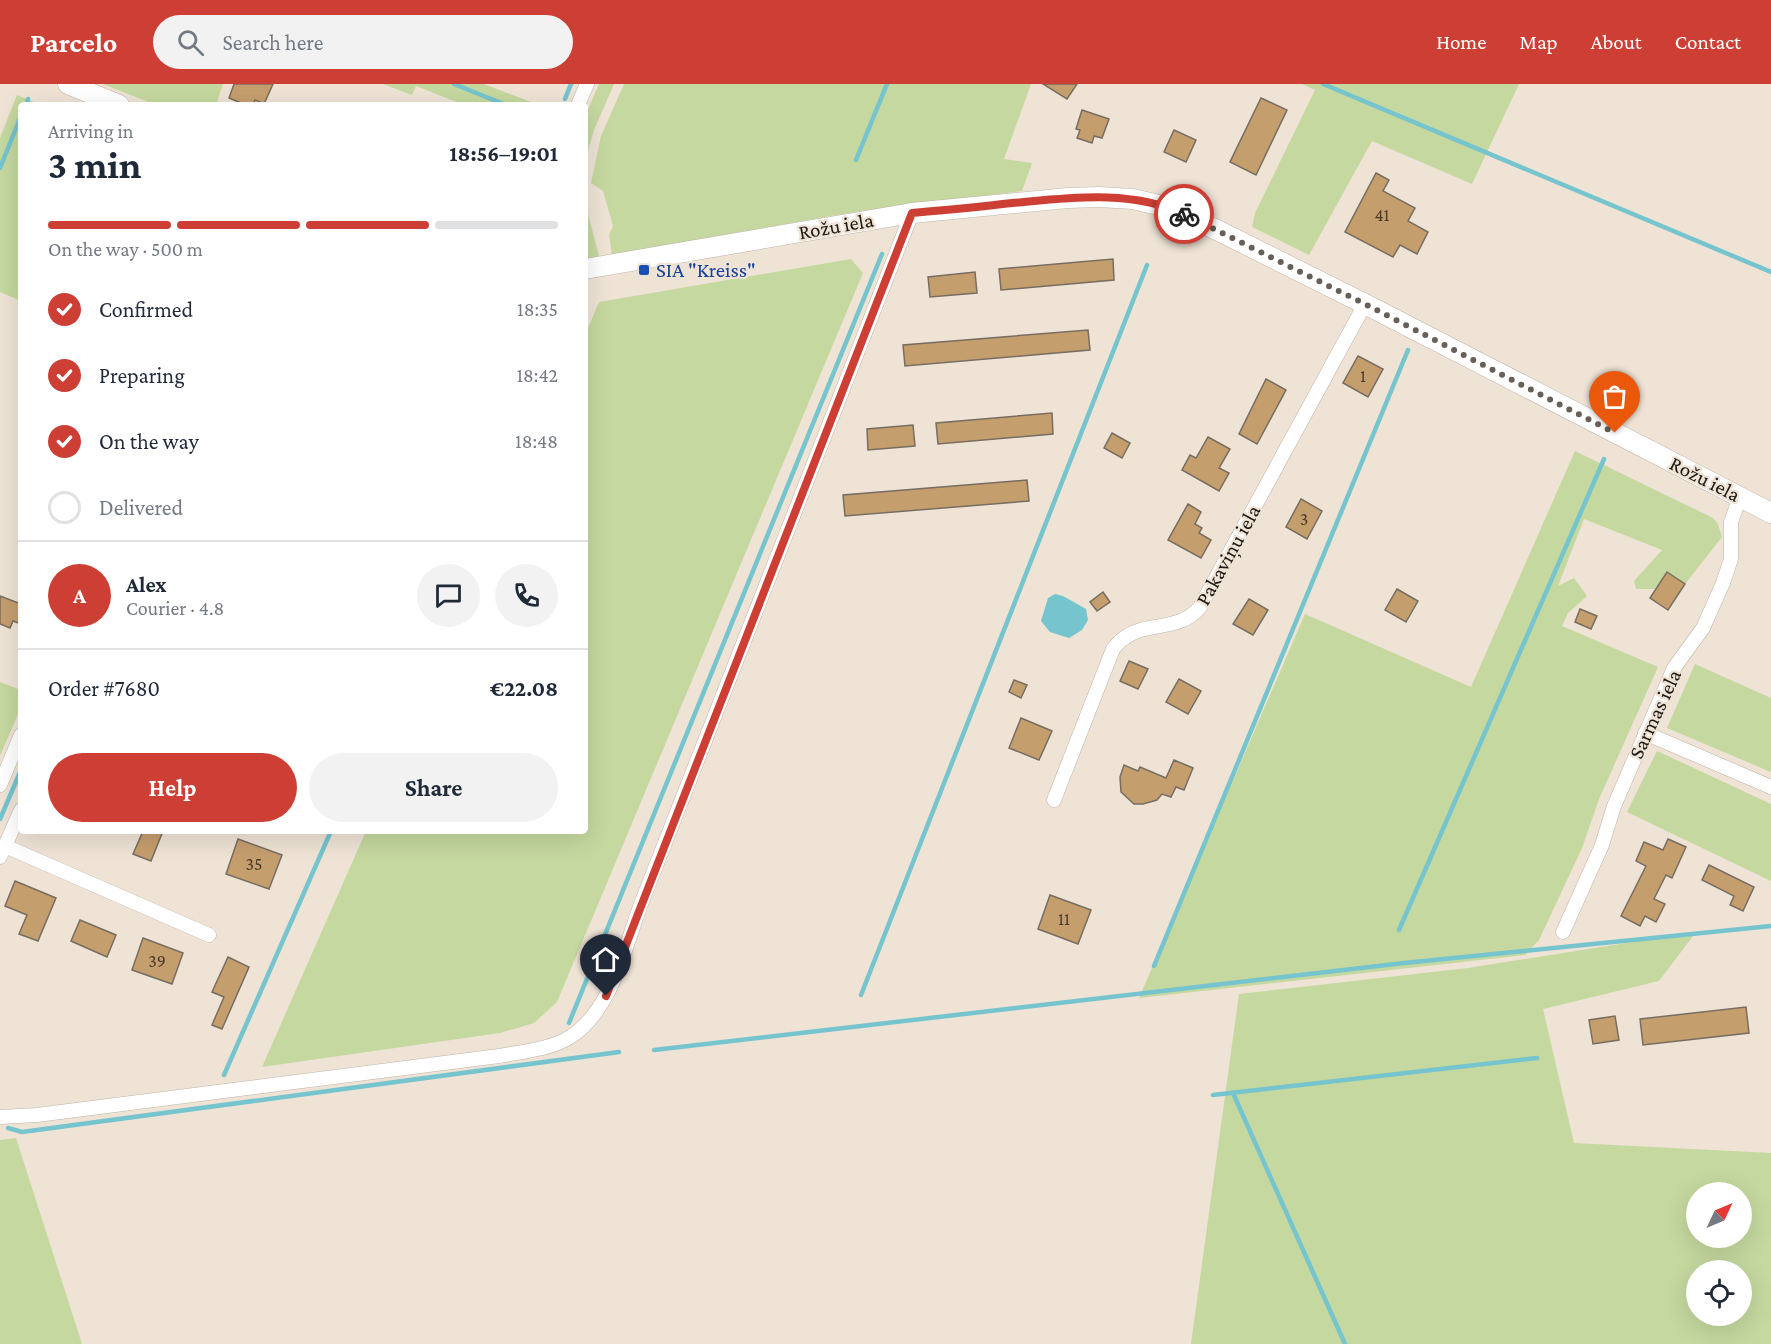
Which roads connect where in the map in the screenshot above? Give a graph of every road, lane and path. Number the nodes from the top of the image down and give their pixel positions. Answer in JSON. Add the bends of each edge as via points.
{"nodes":[{"id":1,"x":68,"y":84,"type":"edge"},
{"id":2,"x":587,"y":84,"type":"edge"},
{"id":3,"x":112,"y":102,"type":"edge"},
{"id":4,"x":579,"y":102,"type":"edge"},
{"id":5,"x":912,"y":213,"type":"junction"},
{"id":6,"x":588,"y":268,"type":"edge"},
{"id":7,"x":1365,"y":304,"type":"junction"},
{"id":8,"x":1740,"y":497,"type":"junction"},
{"id":9,"x":1771,"y":513,"type":"edge"},
{"id":10,"x":1645,"y":732,"type":"junction"},
{"id":11,"x":18,"y":742,"type":"edge"},
{"id":12,"x":0,"y":785,"type":"edge"},
{"id":13,"x":1771,"y":787,"type":"edge"},
{"id":14,"x":1054,"y":800,"type":"dead end"},
{"id":15,"x":18,"y":817,"type":"edge"},
{"id":16,"x":3,"y":852,"type":"edge"},
{"id":17,"x":1563,"y":932,"type":"dead end"},
{"id":18,"x":209,"y":935,"type":"dead end"},
{"id":19,"x":0,"y":1118,"type":"edge"}],
"edges":[{"from":1,"to":3,"type":"street"},
{"from":2,"to":4,"type":"street"},
{"from":5,"to":6,"type":"street","name":"Rožu iela"},
{"from":5,"to":7,"type":"street","name":"Rožu iela","via":[[1068,198],[1133,199],[1171,208]]},
{"from":5,"to":19,"type":"street","via":[[617,970],[591,1020],[569,1038],[499,1056]]},
{"from":7,"to":8,"type":"street","name":"Rožu iela"},
{"from":7,"to":14,"type":"street","name":"Pakaviņu iela","via":[[1200,607],[1181,622],[1123,638],[1113,649]]},
{"from":8,"to":9,"type":"street","name":"Rožu iela"},
{"from":8,"to":10,"type":"street","name":"Sarmas iela","via":[[1731,522],[1731,559],[1723,583],[1703,627],[1674,668]]},
{"from":10,"to":13,"type":"street"},
{"from":10,"to":17,"type":"street","name":"Sarmas iela","via":[[1602,845]]},
{"from":11,"to":12,"type":"street"},
{"from":15,"to":16,"type":"street"},
{"from":16,"to":18,"type":"street"}]}
